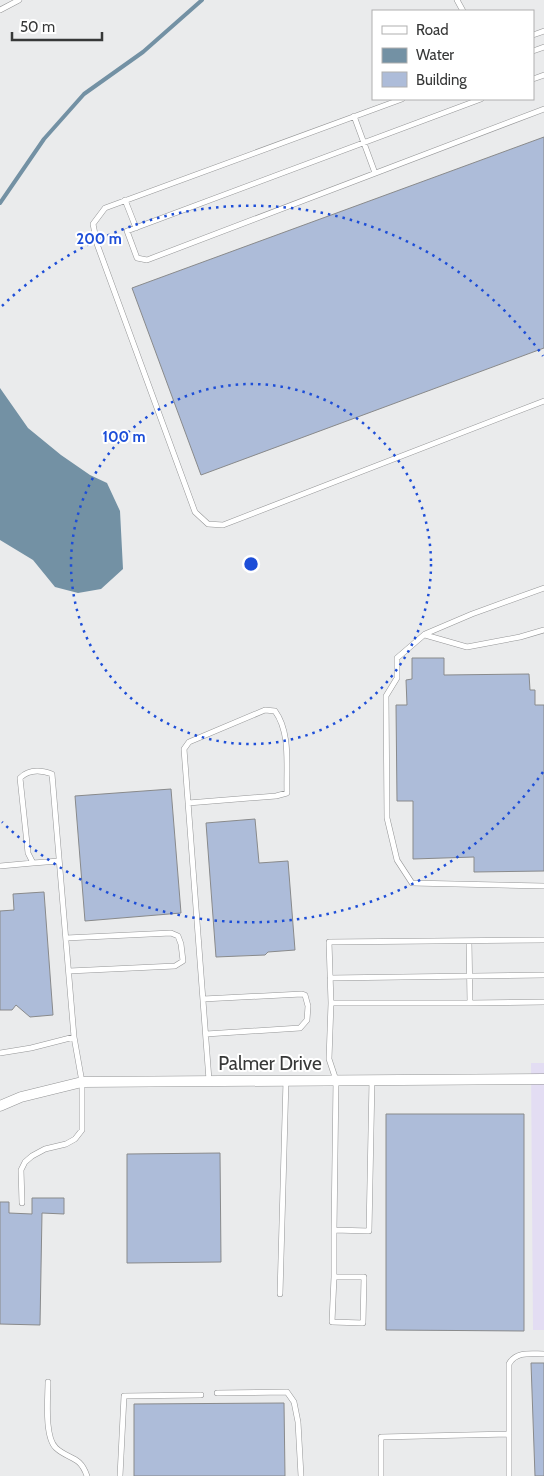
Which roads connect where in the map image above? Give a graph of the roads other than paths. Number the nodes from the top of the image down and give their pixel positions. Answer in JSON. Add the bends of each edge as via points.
{"nodes":[{"id":1,"x":18,"y":0,"type":"edge"},
{"id":2,"x":0,"y":10,"type":"edge"},
{"id":3,"x":399,"y":100,"type":"edge"},
{"id":4,"x":478,"y":100,"type":"edge"},
{"id":5,"x":544,"y":110,"type":"edge"},
{"id":6,"x":354,"y":116,"type":"junction"},
{"id":7,"x":364,"y":143,"type":"junction"},
{"id":8,"x":375,"y":173,"type":"junction"},
{"id":9,"x":125,"y":200,"type":"junction"},
{"id":10,"x":136,"y":228,"type":"junction"},
{"id":11,"x":544,"y":401,"type":"edge"},
{"id":12,"x":544,"y":588,"type":"edge"},
{"id":13,"x":544,"y":630,"type":"edge"},
{"id":14,"x":425,"y":634,"type":"junction"},
{"id":15,"x":188,"y":803,"type":"junction"},
{"id":16,"x":60,"y":861,"type":"junction"},
{"id":17,"x":33,"y":863,"type":"junction"},
{"id":18,"x":0,"y":866,"type":"edge"},
{"id":19,"x":544,"y":886,"type":"edge"},
{"id":20,"x":66,"y":938,"type":"junction"},
{"id":21,"x":544,"y":940,"type":"edge"},
{"id":22,"x":470,"y":941,"type":"junction"},
{"id":23,"x":69,"y":971,"type":"junction"},
{"id":24,"x":544,"y":975,"type":"edge"},
{"id":25,"x":470,"y":976,"type":"junction"},
{"id":26,"x":330,"y":978,"type":"junction"},
{"id":27,"x":203,"y":999,"type":"junction"},
{"id":28,"x":544,"y":1002,"type":"edge"},
{"id":29,"x":331,"y":1003,"type":"junction"},
{"id":30,"x":470,"y":1003,"type":"junction"},
{"id":31,"x":206,"y":1034,"type":"junction"},
{"id":32,"x":74,"y":1037,"type":"junction"},
{"id":33,"x":0,"y":1053,"type":"edge"},
{"id":34,"x":544,"y":1079,"type":"edge"},
{"id":35,"x":209,"y":1080,"type":"junction"},
{"id":36,"x":286,"y":1080,"type":"junction"},
{"id":37,"x":336,"y":1080,"type":"junction"},
{"id":38,"x":372,"y":1080,"type":"junction"},
{"id":39,"x":82,"y":1082,"type":"junction"},
{"id":40,"x":0,"y":1106,"type":"edge"},
{"id":41,"x":22,"y":1203,"type":"dead end"},
{"id":42,"x":334,"y":1230,"type":"junction"},
{"id":43,"x":334,"y":1277,"type":"junction"},
{"id":44,"x":280,"y":1294,"type":"dead end"},
{"id":45,"x":544,"y":1354,"type":"edge"},
{"id":46,"x":48,"y":1382,"type":"dead end"},
{"id":47,"x":217,"y":1393,"type":"dead end"},
{"id":48,"x":202,"y":1395,"type":"dead end"},
{"id":49,"x":509,"y":1434,"type":"junction"},
{"id":50,"x":87,"y":1476,"type":"edge"},
{"id":51,"x":120,"y":1476,"type":"edge"},
{"id":52,"x":301,"y":1476,"type":"edge"},
{"id":53,"x":381,"y":1476,"type":"edge"},
{"id":54,"x":509,"y":1476,"type":"edge"}],
"edges":[{"from":1,"to":2,"type":"lane"},
{"from":3,"to":6,"type":"lane"},
{"from":4,"to":7,"type":"lane"},
{"from":5,"to":8,"type":"lane"},
{"from":6,"to":7,"type":"lane"},
{"from":6,"to":9,"type":"lane"},
{"from":7,"to":8,"type":"lane"},
{"from":7,"to":10,"type":"lane"},
{"from":8,"to":10,"type":"lane","via":[[147,260],[136,258],[127,231]]},
{"from":9,"to":10,"type":"lane"},
{"from":9,"to":11,"type":"lane","via":[[105,208],[93,224],[97,244],[195,512],[208,524],[223,525]]},
{"from":12,"to":14,"type":"lane"},
{"from":13,"to":14,"type":"lane","via":[[467,647]]},
{"from":14,"to":19,"type":"lane","via":[[397,658],[397,678],[386,696],[388,818],[397,860],[412,883]]},
{"from":15,"to":15,"type":"lane","via":[[184,749],[189,742],[265,710],[275,711],[281,719],[285,736],[287,793]]},
{"from":15,"to":27,"type":"lane"},
{"from":16,"to":17,"type":"lane"},
{"from":16,"to":17,"type":"lane","via":[[52,774],[43,770],[25,772],[20,778],[28,853]]},
{"from":16,"to":20,"type":"lane"},
{"from":17,"to":18,"type":"lane"},
{"from":20,"to":23,"type":"lane"},
{"from":20,"to":23,"type":"lane","via":[[171,933],[178,936],[183,961],[175,966],[156,968]]},
{"from":21,"to":22,"type":"lane"},
{"from":22,"to":25,"type":"lane"},
{"from":22,"to":26,"type":"lane","via":[[330,942]]},
{"from":23,"to":32,"type":"lane"},
{"from":24,"to":25,"type":"lane"},
{"from":25,"to":26,"type":"lane"},
{"from":25,"to":30,"type":"lane"},
{"from":26,"to":29,"type":"lane"},
{"from":27,"to":31,"type":"lane"},
{"from":27,"to":31,"type":"lane","via":[[302,994],[308,1006],[308,1020],[300,1028]]},
{"from":28,"to":30,"type":"lane"},
{"from":29,"to":30,"type":"lane"},
{"from":29,"to":37,"type":"lane","via":[[329,1059]]},
{"from":31,"to":35,"type":"lane"},
{"from":32,"to":33,"type":"lane"},
{"from":32,"to":39,"type":"lane"},
{"from":34,"to":38,"type":"street","name":"Palmer Drive"},
{"from":35,"to":36,"type":"street","name":"Palmer Drive"},
{"from":35,"to":39,"type":"street","name":"Palmer Drive"},
{"from":36,"to":37,"type":"street","name":"Palmer Drive"},
{"from":36,"to":44,"type":"lane"},
{"from":37,"to":38,"type":"street","name":"Palmer Drive"},
{"from":37,"to":42,"type":"lane"},
{"from":38,"to":42,"type":"lane","via":[[369,1230]]},
{"from":39,"to":40,"type":"street","name":"Palmer Drive","via":[[21,1097]]},
{"from":39,"to":41,"type":"lane","via":[[82,1130],[75,1139],[46,1149],[25,1162],[21,1170]]},
{"from":42,"to":43,"type":"lane"},
{"from":43,"to":43,"type":"lane","via":[[364,1277],[363,1323],[332,1322]]},
{"from":45,"to":49,"type":"lane","via":[[522,1354],[512,1358],[508,1364]]},
{"from":46,"to":50,"type":"lane","via":[[51,1438],[55,1447],[80,1462]]},
{"from":47,"to":52,"type":"lane","via":[[287,1392],[294,1402],[298,1422]]},
{"from":48,"to":51,"type":"lane","via":[[124,1396]]},
{"from":49,"to":53,"type":"lane","via":[[381,1437]]},
{"from":49,"to":54,"type":"lane"}]}
